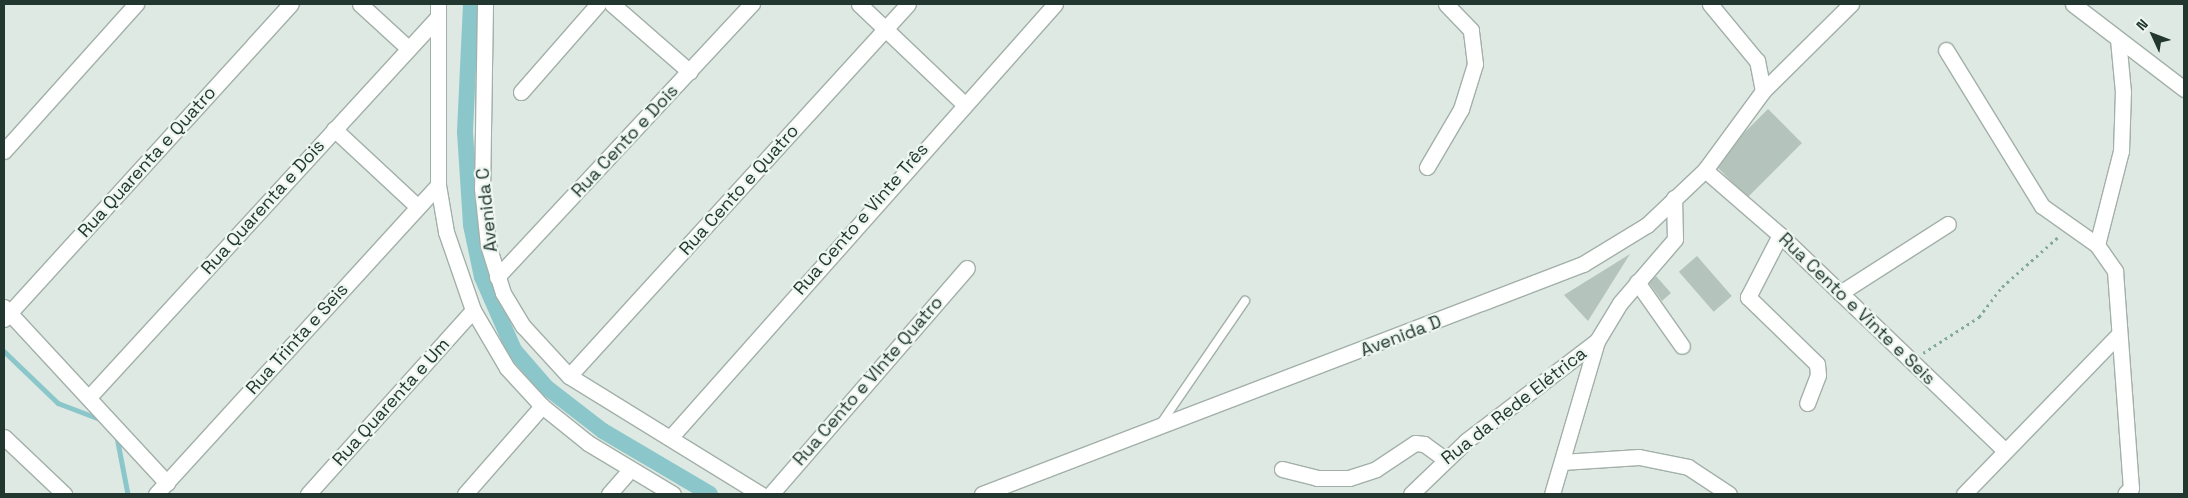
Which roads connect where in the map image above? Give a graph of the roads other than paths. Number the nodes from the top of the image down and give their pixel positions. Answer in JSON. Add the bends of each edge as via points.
{"nodes":[{"id":1,"x":136,"y":4,"type":"edge"},
{"id":2,"x":291,"y":4,"type":"edge"},
{"id":3,"x":360,"y":4,"type":"edge"},
{"id":4,"x":485,"y":4,"type":"edge"},
{"id":5,"x":598,"y":4,"type":"edge"},
{"id":6,"x":612,"y":4,"type":"edge"},
{"id":7,"x":752,"y":4,"type":"edge"},
{"id":8,"x":859,"y":4,"type":"edge"},
{"id":9,"x":908,"y":4,"type":"edge"},
{"id":10,"x":1056,"y":4,"type":"edge"},
{"id":11,"x":1446,"y":4,"type":"edge"},
{"id":12,"x":1710,"y":4,"type":"edge"},
{"id":13,"x":1851,"y":4,"type":"edge"},
{"id":14,"x":2073,"y":4,"type":"edge"},
{"id":15,"x":438,"y":11,"type":"edge"},
{"id":16,"x":885,"y":30,"type":"junction"},
{"id":17,"x":2118,"y":39,"type":"junction"},
{"id":18,"x":407,"y":47,"type":"junction"},
{"id":19,"x":1946,"y":50,"type":"dead end"},
{"id":20,"x":690,"y":72,"type":"junction"},
{"id":21,"x":2184,"y":89,"type":"edge"},
{"id":22,"x":1763,"y":91,"type":"junction"},
{"id":23,"x":521,"y":92,"type":"dead end"},
{"id":24,"x":963,"y":103,"type":"junction"},
{"id":25,"x":334,"y":129,"type":"junction"},
{"id":26,"x":4,"y":151,"type":"edge"},
{"id":27,"x":1427,"y":167,"type":"dead end"},
{"id":28,"x":1705,"y":170,"type":"junction"},
{"id":29,"x":438,"y":184,"type":"junction"},
{"id":30,"x":1674,"y":198,"type":"junction"},
{"id":31,"x":417,"y":206,"type":"junction"},
{"id":32,"x":1948,"y":224,"type":"dead end"},
{"id":33,"x":1780,"y":235,"type":"junction"},
{"id":34,"x":2097,"y":246,"type":"junction"},
{"id":35,"x":968,"y":268,"type":"dead end"},
{"id":36,"x":497,"y":277,"type":"junction"},
{"id":37,"x":1637,"y":282,"type":"junction"},
{"id":38,"x":1840,"y":293,"type":"junction"},
{"id":39,"x":1246,"y":301,"type":"dead end"},
{"id":40,"x":473,"y":310,"type":"junction"},
{"id":41,"x":6,"y":313,"type":"edge"},
{"id":42,"x":2117,"y":336,"type":"junction"},
{"id":43,"x":1597,"y":341,"type":"junction"},
{"id":44,"x":1682,"y":346,"type":"dead end"},
{"id":45,"x":569,"y":376,"type":"junction"},
{"id":46,"x":90,"y":396,"type":"junction"},
{"id":47,"x":1807,"y":402,"type":"dead end"},
{"id":48,"x":542,"y":406,"type":"junction"},
{"id":49,"x":1158,"y":428,"type":"junction"},
{"id":50,"x":4,"y":437,"type":"edge"},
{"id":51,"x":670,"y":438,"type":"junction"},
{"id":52,"x":2005,"y":451,"type":"junction"},
{"id":53,"x":1446,"y":459,"type":"junction"},
{"id":54,"x":1562,"y":462,"type":"junction"},
{"id":55,"x":1282,"y":469,"type":"dead end"},
{"id":56,"x":630,"y":470,"type":"junction"},
{"id":57,"x":167,"y":483,"type":"junction"},
{"id":58,"x":64,"y":494,"type":"edge"},
{"id":59,"x":156,"y":494,"type":"edge"},
{"id":60,"x":308,"y":494,"type":"edge"},
{"id":61,"x":465,"y":494,"type":"edge"},
{"id":62,"x":609,"y":494,"type":"edge"},
{"id":63,"x":673,"y":494,"type":"edge"},
{"id":64,"x":760,"y":494,"type":"edge"},
{"id":65,"x":771,"y":494,"type":"edge"},
{"id":66,"x":982,"y":494,"type":"edge"},
{"id":67,"x":1411,"y":494,"type":"edge"},
{"id":68,"x":1552,"y":494,"type":"edge"},
{"id":69,"x":1729,"y":494,"type":"edge"},
{"id":70,"x":1964,"y":494,"type":"edge"},
{"id":71,"x":2125,"y":494,"type":"edge"}],
"edges":[{"from":1,"to":26,"type":"street"},
{"from":2,"to":41,"type":"street","name":"Rua Quarenta e Quatro"},
{"from":3,"to":18,"type":"street"},
{"from":4,"to":36,"type":"street","name":"Avenida C","via":[[482,188],[488,245]]},
{"from":5,"to":23,"type":"street"},
{"from":6,"to":20,"type":"street"},
{"from":7,"to":20,"type":"street","name":"Rua Cento e Dois"},
{"from":8,"to":16,"type":"street"},
{"from":9,"to":16,"type":"street","name":"Rua Cento e Quatro"},
{"from":10,"to":24,"type":"street","name":"Rua Cento e Vinte Três"},
{"from":11,"to":27,"type":"street","via":[[1471,30],[1476,64],[1461,109]]},
{"from":12,"to":22,"type":"street","via":[[1757,61]]},
{"from":13,"to":22,"type":"street"},
{"from":14,"to":17,"type":"street"},
{"from":15,"to":18,"type":"street","name":"Rua Quarenta e Dois"},
{"from":15,"to":29,"type":"street"},
{"from":16,"to":24,"type":"street"},
{"from":16,"to":45,"type":"street","name":"Rua Cento e Quatro"},
{"from":17,"to":21,"type":"street"},
{"from":17,"to":34,"type":"street","via":[[2123,92],[2120,151]]},
{"from":18,"to":25,"type":"street","name":"Rua Quarenta e Dois"},
{"from":19,"to":34,"type":"street","via":[[2042,206]]},
{"from":20,"to":36,"type":"street","name":"Rua Cento e Dois"},
{"from":22,"to":28,"type":"street","name":"Avenida D"},
{"from":24,"to":51,"type":"street","name":"Rua Cento e Vinte Três"},
{"from":25,"to":31,"type":"street"},
{"from":25,"to":46,"type":"street","name":"Rua Quarenta e Dois"},
{"from":28,"to":30,"type":"street","name":"Avenida D"},
{"from":28,"to":33,"type":"street","name":"Rua Cento e Vinte e Seis"},
{"from":29,"to":31,"type":"street","name":"Rua Trinta e Seis"},
{"from":29,"to":40,"type":"street","via":[[446,232]]},
{"from":30,"to":37,"type":"street","via":[[1674,239]]},
{"from":30,"to":49,"type":"street","name":"Avenida D","via":[[1647,225],[1583,264]]},
{"from":31,"to":57,"type":"street","name":"Rua Trinta e Seis"},
{"from":32,"to":38,"type":"street"},
{"from":33,"to":38,"type":"street","name":"Rua Cento e Vinte e Seis"},
{"from":33,"to":47,"type":"street","via":[[1748,297],[1817,364],[1818,375]]},
{"from":34,"to":42,"type":"street","via":[[2114,271]]},
{"from":35,"to":65,"type":"street","name":"Rua Cento e VInte Quatro"},
{"from":36,"to":45,"type":"street","name":"Avenida C","via":[[523,326]]},
{"from":37,"to":43,"type":"street"},
{"from":37,"to":44,"type":"street"},
{"from":38,"to":52,"type":"street","name":"Rua Cento e Vinte e Seis"},
{"from":39,"to":49,"type":"lane"},
{"from":40,"to":48,"type":"street","via":[[507,368]]},
{"from":40,"to":60,"type":"street","name":"Rua Quarenta e Um"},
{"from":41,"to":46,"type":"street"},
{"from":42,"to":52,"type":"street"},
{"from":42,"to":71,"type":"street","via":[[2131,488]]},
{"from":43,"to":53,"type":"street","name":"Rua da Rede Elétrica"},
{"from":43,"to":54,"type":"street"},
{"from":45,"to":51,"type":"street","name":"Avenida C"},
{"from":46,"to":57,"type":"street"},
{"from":48,"to":56,"type":"street"},
{"from":48,"to":61,"type":"street"},
{"from":49,"to":66,"type":"street","name":"Avenida D"},
{"from":50,"to":58,"type":"street"},
{"from":51,"to":64,"type":"street","name":"Avenida C"},
{"from":52,"to":70,"type":"street"},
{"from":53,"to":55,"type":"street","via":[[1424,444],[1415,443],[1376,469],[1348,478],[1317,478]]},
{"from":53,"to":67,"type":"street","name":"Rua da Rede Elétrica"},
{"from":54,"to":68,"type":"street"},
{"from":54,"to":69,"type":"street","via":[[1639,457],[1688,468]]},
{"from":56,"to":62,"type":"street"},
{"from":56,"to":63,"type":"street"},
{"from":57,"to":59,"type":"street","name":"Rua Trinta e Seis"}]}
